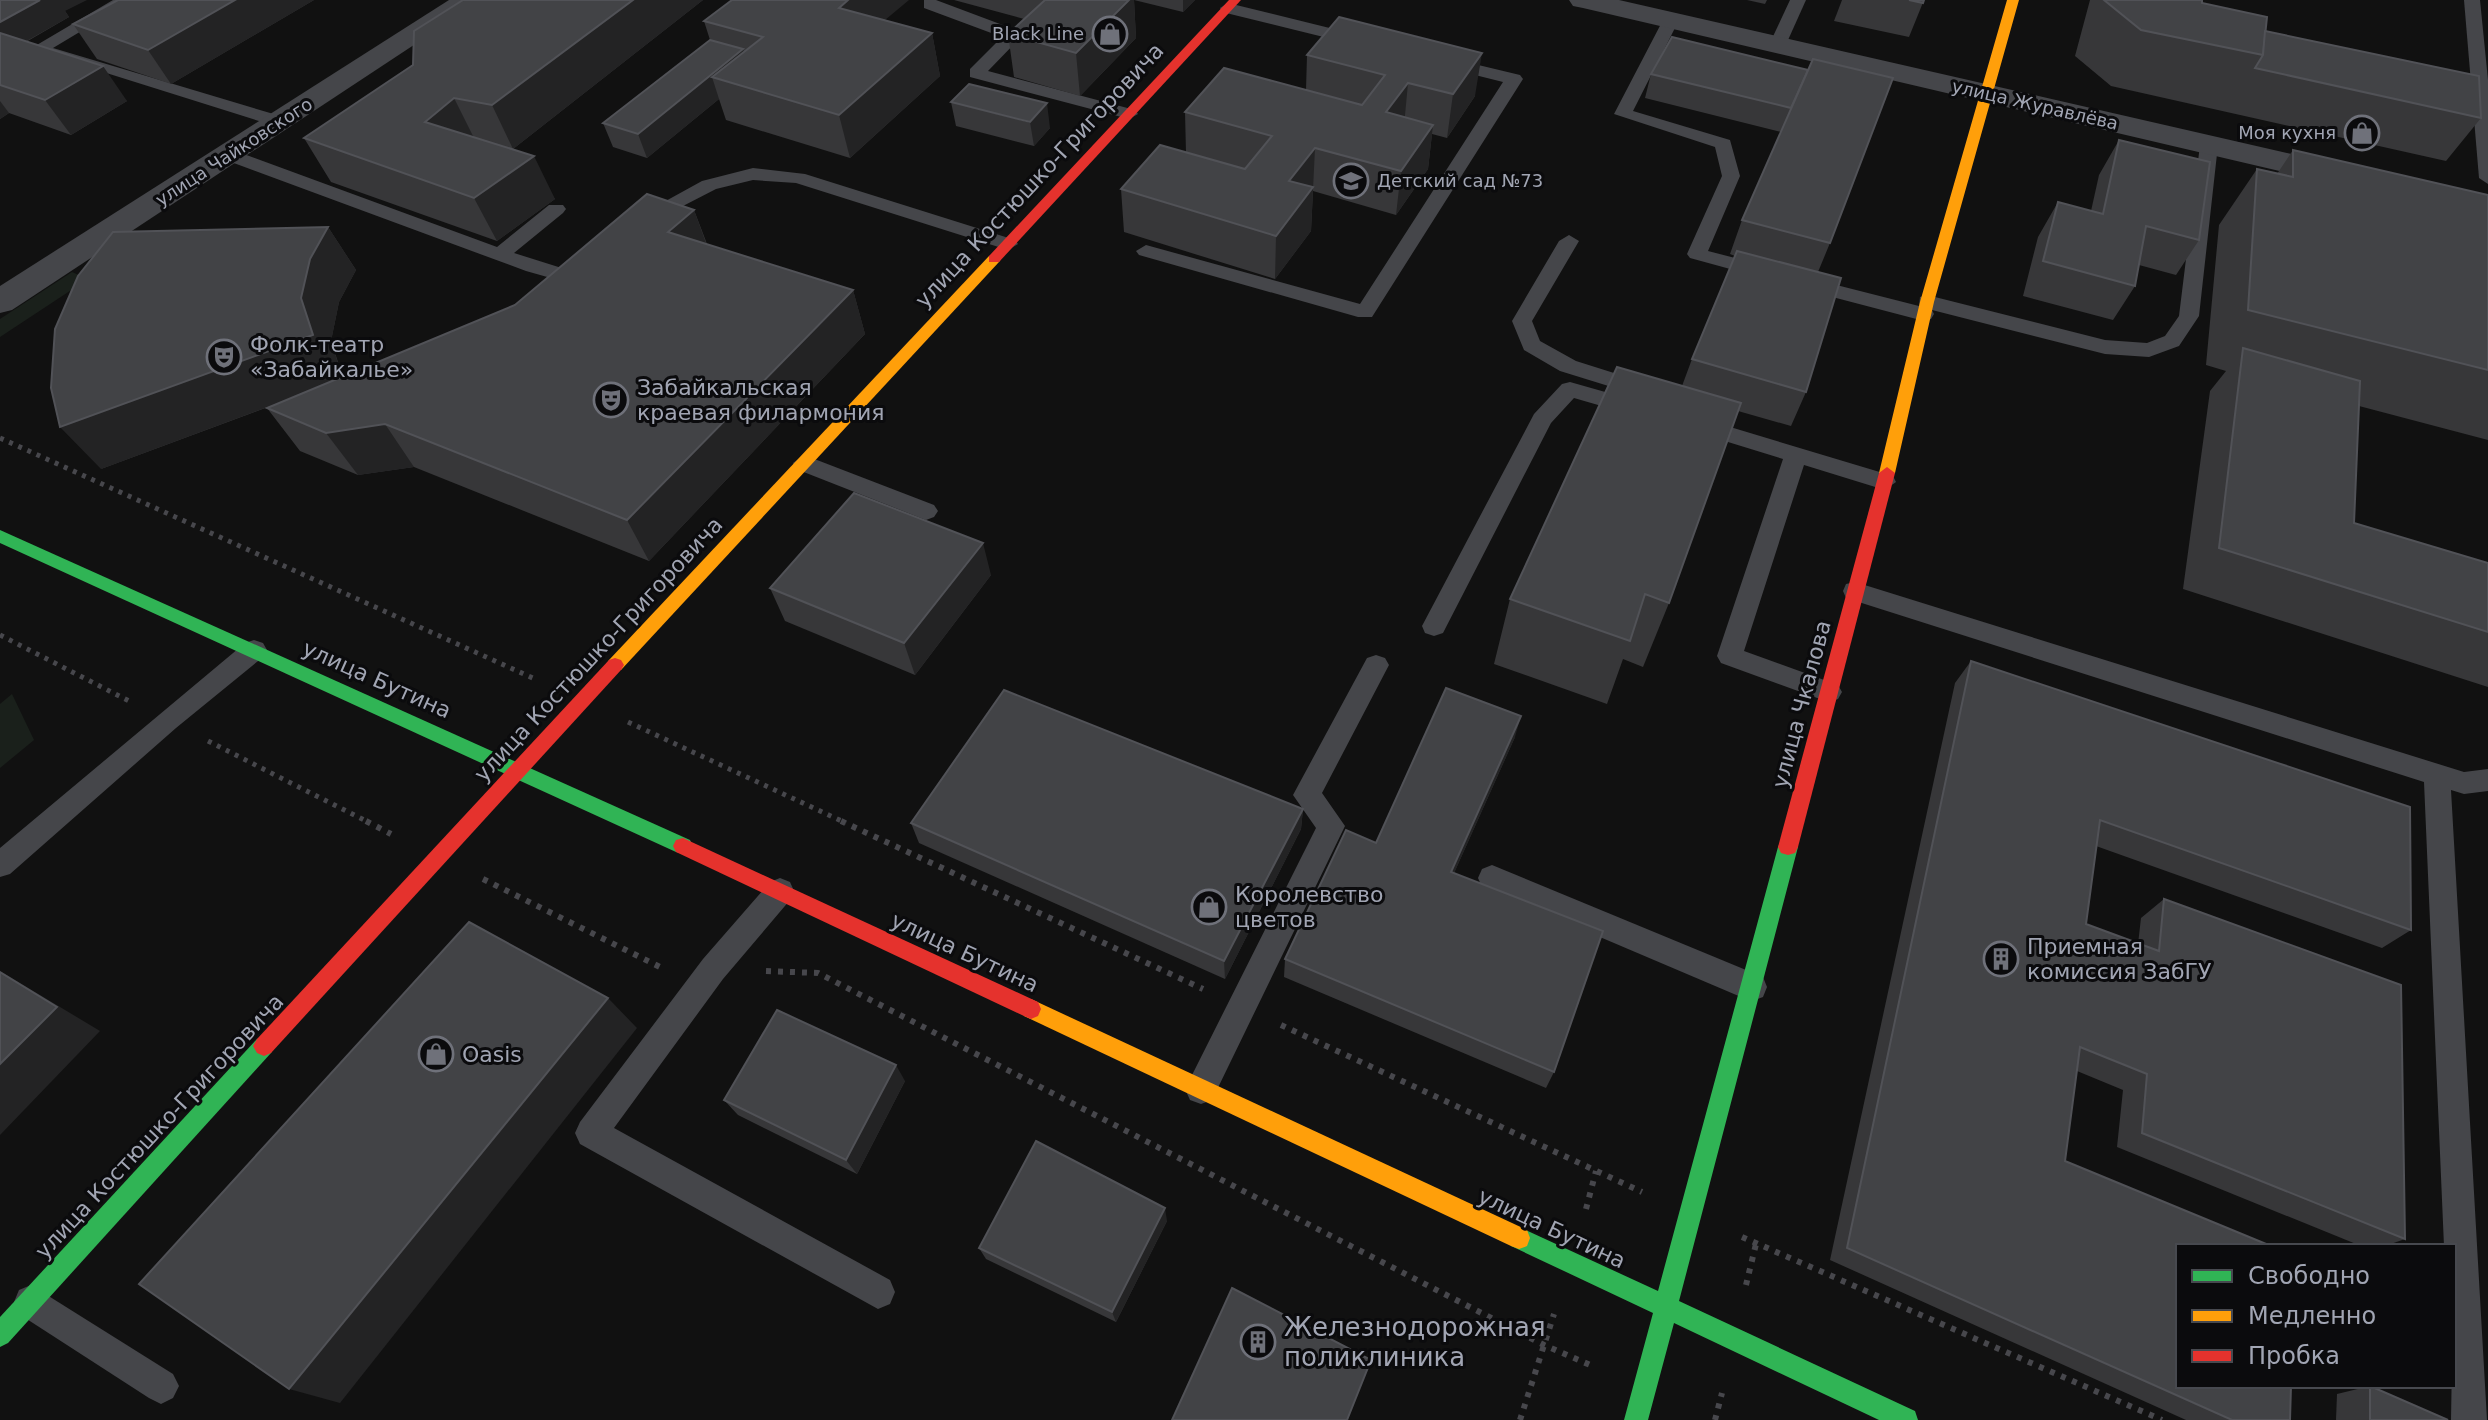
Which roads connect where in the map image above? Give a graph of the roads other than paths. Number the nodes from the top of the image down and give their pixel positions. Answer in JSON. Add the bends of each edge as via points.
{"nodes":[{"id":1,"x":125,"y":0,"type":"edge"},
{"id":2,"x":468,"y":0,"type":"edge"},
{"id":3,"x":1583,"y":0,"type":"edge"},
{"id":4,"x":1798,"y":0,"type":"edge"},
{"id":5,"x":2013,"y":0,"type":"edge"},
{"id":6,"x":2472,"y":0,"type":"edge"},
{"id":7,"x":930,"y":4,"type":"dead end"},
{"id":8,"x":1231,"y":4,"type":"edge"},
{"id":9,"x":1671,"y":20,"type":"junction"},
{"id":10,"x":1778,"y":45,"type":"junction"},
{"id":11,"x":1380,"y":46,"type":"edge"},
{"id":12,"x":1425,"y":57,"type":"edge"},
{"id":13,"x":1986,"y":93,"type":"junction"},
{"id":14,"x":1129,"y":114,"type":"junction"},
{"id":15,"x":281,"y":122,"type":"junction"},
{"id":16,"x":2209,"y":145,"type":"junction"},
{"id":17,"x":230,"y":155,"type":"junction"},
{"id":18,"x":2488,"y":178,"type":"edge"},
{"id":19,"x":2379,"y":184,"type":"edge"},
{"id":20,"x":556,"y":209,"type":"dead end"},
{"id":21,"x":629,"y":230,"type":"edge"},
{"id":22,"x":1569,"y":241,"type":"dead end"},
{"id":23,"x":1008,"y":244,"type":"junction"},
{"id":24,"x":606,"y":249,"type":"edge"},
{"id":25,"x":1146,"y":251,"type":"dead end"},
{"id":26,"x":499,"y":255,"type":"junction"},
{"id":27,"x":0,"y":302,"type":"edge"},
{"id":28,"x":1925,"y":308,"type":"junction"},
{"id":29,"x":1671,"y":408,"type":"junction"},
{"id":30,"x":1796,"y":454,"type":"junction"},
{"id":31,"x":804,"y":463,"type":"junction"},
{"id":32,"x":1887,"y":473,"type":"junction"},
{"id":33,"x":926,"y":511,"type":"dead end"},
{"id":34,"x":0,"y":536,"type":"edge"},
{"id":35,"x":1855,"y":591,"type":"junction"},
{"id":36,"x":1434,"y":626,"type":"dead end"},
{"id":37,"x":254,"y":650,"type":"junction"},
{"id":38,"x":1376,"y":665,"type":"dead end"},
{"id":39,"x":1829,"y":692,"type":"junction"},
{"id":40,"x":518,"y":769,"type":"junction"},
{"id":41,"x":2437,"y":775,"type":"junction"},
{"id":42,"x":2488,"y":780,"type":"edge"},
{"id":43,"x":0,"y":865,"type":"edge"},
{"id":44,"x":1492,"y":878,"type":"dead end"},
{"id":45,"x":780,"y":891,"type":"junction"},
{"id":46,"x":1752,"y":987,"type":"junction"},
{"id":47,"x":1201,"y":1089,"type":"junction"},
{"id":48,"x":878,"y":1292,"type":"dead end"},
{"id":49,"x":31,"y":1302,"type":"junction"},
{"id":50,"x":1666,"y":1308,"type":"junction"},
{"id":51,"x":0,"y":1335,"type":"edge"},
{"id":52,"x":161,"y":1386,"type":"dead end"},
{"id":53,"x":1636,"y":1420,"type":"edge"},
{"id":54,"x":1906,"y":1420,"type":"edge"},
{"id":55,"x":2469,"y":1420,"type":"edge"}],
"edges":[{"from":1,"to":15,"type":"lane","via":[[39,49]]},
{"from":2,"to":15,"type":"street","name":"улица Чайковского"},
{"from":3,"to":9,"type":"street","name":"улица Журавлёва"},
{"from":4,"to":10,"type":"lane"},
{"from":5,"to":13,"type":"main road","name":"улица Чкалова"},
{"from":6,"to":18,"type":"lane"},
{"from":7,"to":14,"type":"lane","via":[[1013,35],[976,73]]},
{"from":8,"to":11,"type":"lane"},
{"from":8,"to":14,"type":"main road","name":"улица Костюшко-Григоровича"},
{"from":9,"to":10,"type":"street","name":"улица Журавлёва"},
{"from":9,"to":28,"type":"lane","via":[[1623,114],[1723,144],[1731,176],[1697,254]]},
{"from":10,"to":13,"type":"street","name":"улица Журавлёва"},
{"from":12,"to":25,"type":"lane","via":[[1514,79],[1365,312]]},
{"from":13,"to":16,"type":"street","name":"улица Журавлёва"},
{"from":13,"to":28,"type":"main road","name":"улица Чкалова"},
{"from":14,"to":23,"type":"main road","name":"улица Костюшко-Григоровича"},
{"from":15,"to":17,"type":"street","name":"улица Чайковского"},
{"from":16,"to":19,"type":"street","name":"улица Журавлёва"},
{"from":16,"to":28,"type":"lane","via":[[2189,316],[2172,341],[2149,350],[2105,347]]},
{"from":17,"to":26,"type":"lane"},
{"from":17,"to":27,"type":"street","name":"улица Чайковского"},
{"from":20,"to":26,"type":"lane"},
{"from":21,"to":23,"type":"lane","via":[[652,211],[709,185],[753,174],[798,178]]},
{"from":22,"to":29,"type":"lane","via":[[1522,321],[1531,345]]},
{"from":23,"to":31,"type":"main road","name":"улица Костюшко-Григоровича"},
{"from":24,"to":26,"type":"lane","via":[[572,278]]},
{"from":28,"to":32,"type":"main road","name":"улица Чкалова"},
{"from":29,"to":30,"type":"lane"},
{"from":29,"to":32,"type":"lane"},
{"from":29,"to":36,"type":"lane","via":[[1570,389],[1542,419]]},
{"from":30,"to":32,"type":"lane"},
{"from":30,"to":39,"type":"lane","via":[[1730,656]]},
{"from":31,"to":33,"type":"lane"},
{"from":31,"to":40,"type":"main road","name":"улица Костюшко-Григоровича"},
{"from":32,"to":35,"type":"main road","name":"улица Чкалова"},
{"from":34,"to":37,"type":"main road","name":"улица Бутина"},
{"from":35,"to":39,"type":"main road","name":"улица Чкалова"},
{"from":35,"to":41,"type":"lane"},
{"from":37,"to":40,"type":"main road","name":"улица Бутина"},
{"from":37,"to":43,"type":"lane"},
{"from":38,"to":47,"type":"lane","via":[[1307,795],[1331,826]]},
{"from":39,"to":46,"type":"main road","name":"улица Чкалова"},
{"from":40,"to":45,"type":"main road","name":"улица Бутина"},
{"from":40,"to":49,"type":"main road","name":"улица Костюшко-Григоровича"},
{"from":41,"to":42,"type":"lane","via":[[2464,783]]},
{"from":41,"to":55,"type":"lane"},
{"from":44,"to":46,"type":"lane"},
{"from":45,"to":47,"type":"main road","name":"улица Бутина"},
{"from":45,"to":48,"type":"lane","via":[[713,969],[591,1133]]},
{"from":46,"to":50,"type":"main road","name":"улица Чкалова"},
{"from":47,"to":50,"type":"main road","name":"улица Бутина"},
{"from":49,"to":51,"type":"main road","name":"улица Костюшко-Григоровича"},
{"from":49,"to":52,"type":"lane"},
{"from":50,"to":53,"type":"main road","name":"улица Чкалова"},
{"from":50,"to":54,"type":"main road","name":"улица Бутина"}]}
